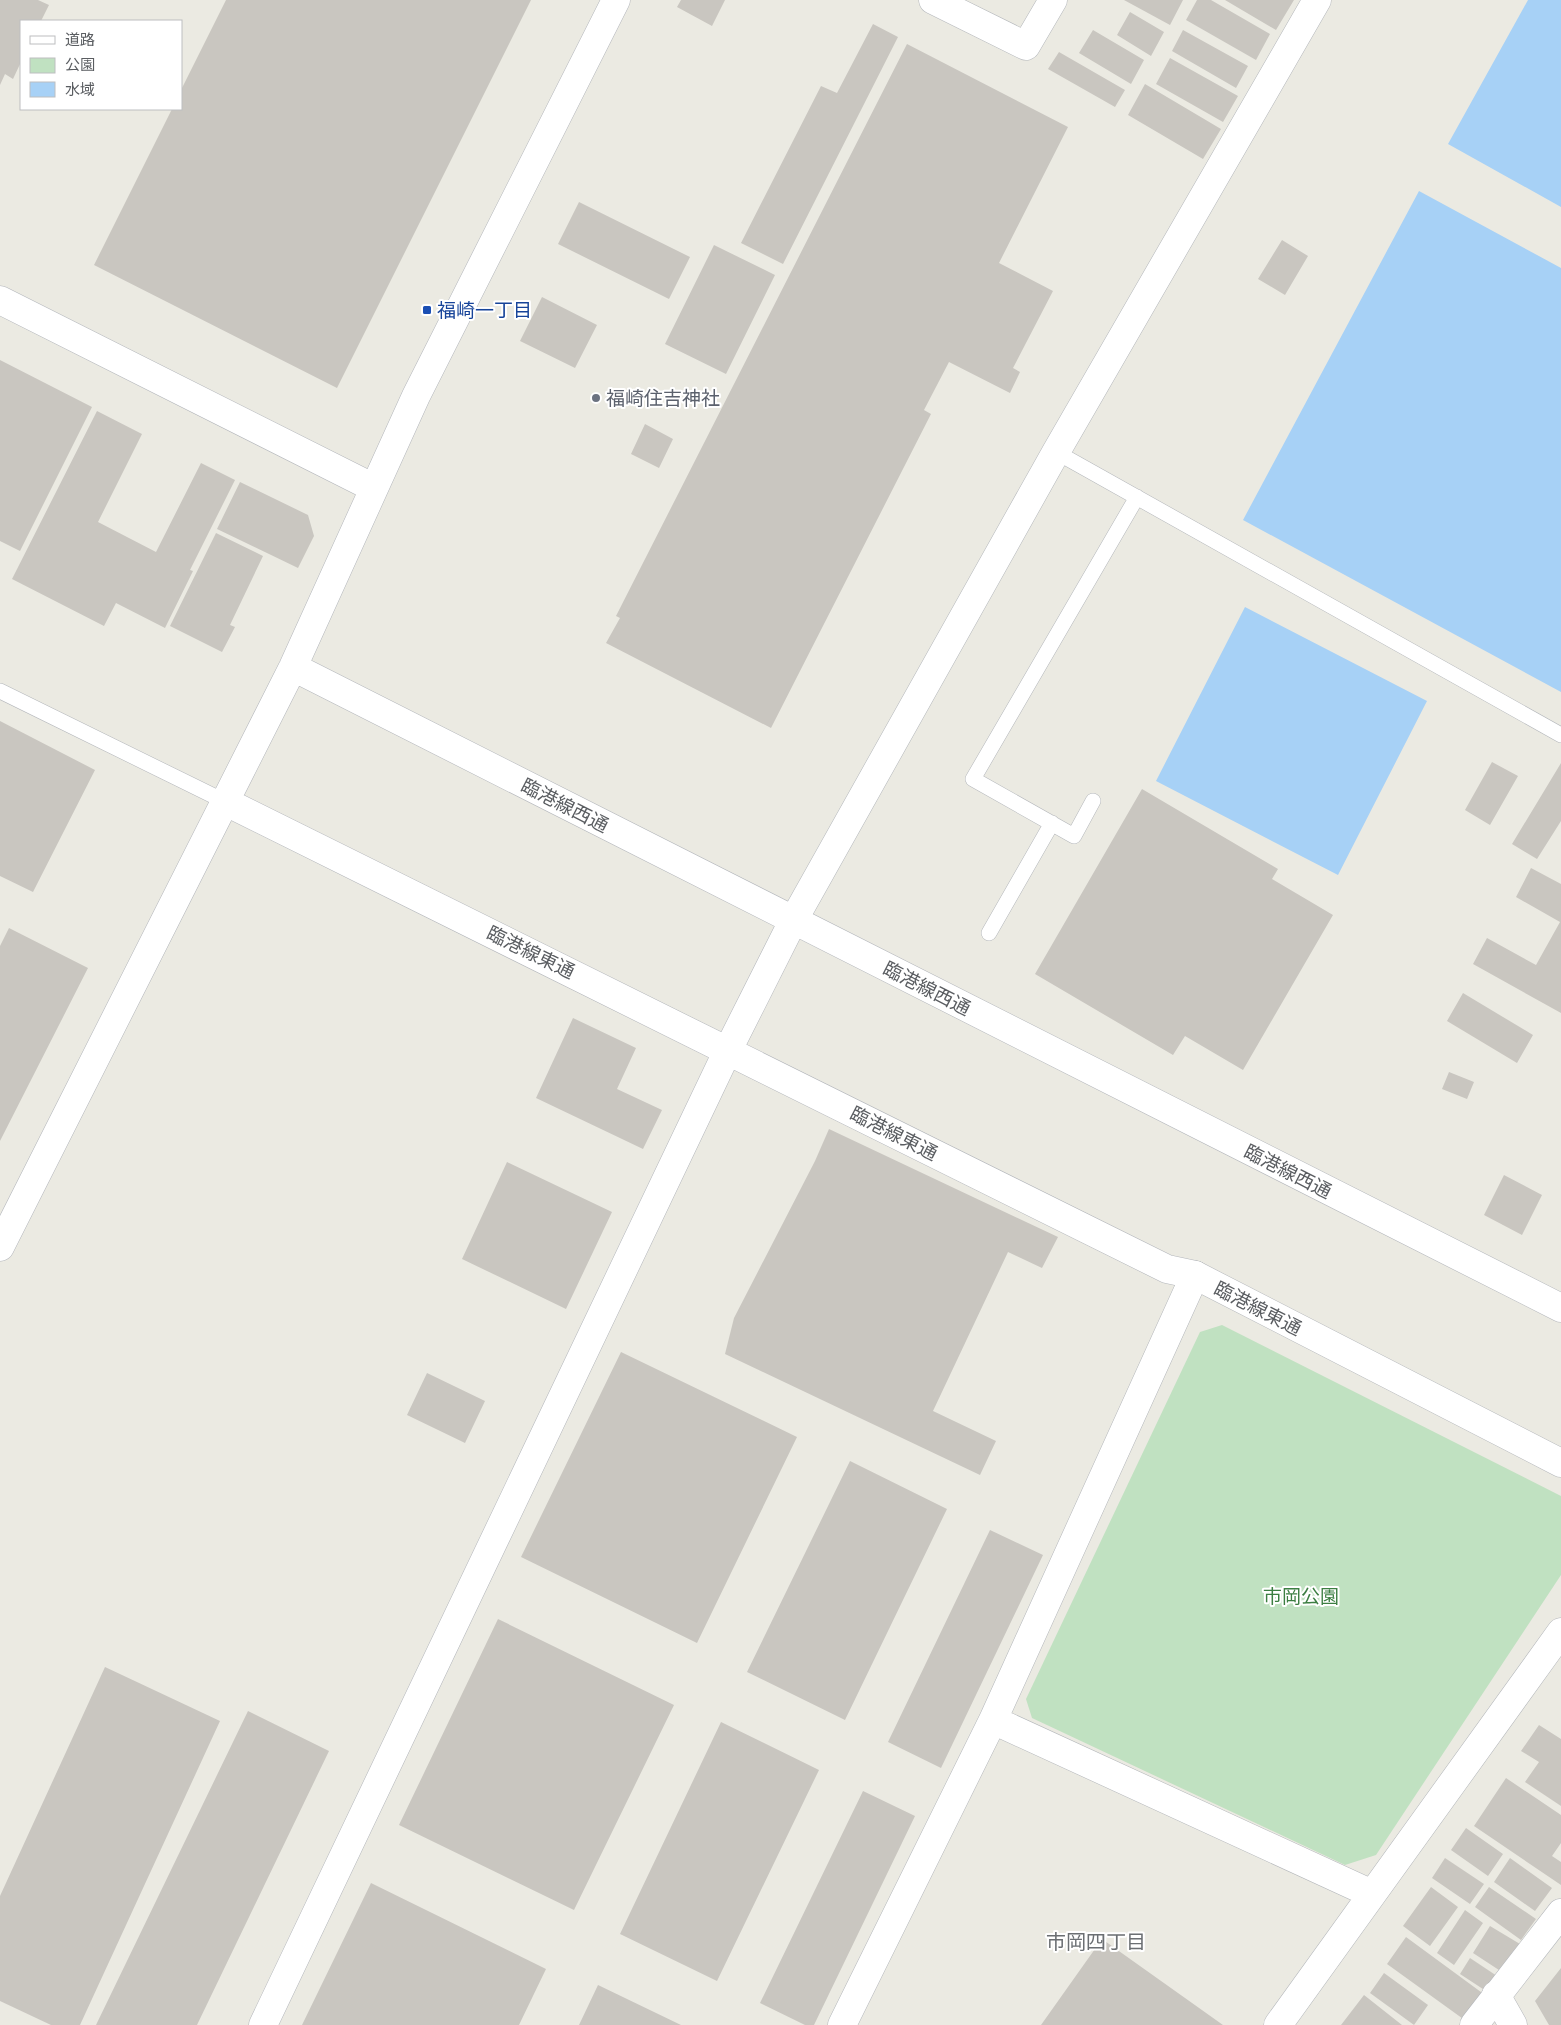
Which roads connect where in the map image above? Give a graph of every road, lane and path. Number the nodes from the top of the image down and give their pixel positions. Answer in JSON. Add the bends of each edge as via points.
{"nodes":[{"id":1,"x":616,"y":0,"type":"edge"},
{"id":2,"x":933,"y":0,"type":"edge"},
{"id":3,"x":1053,"y":0,"type":"edge"},
{"id":4,"x":1317,"y":0,"type":"edge"},
{"id":5,"x":0,"y":300,"type":"edge"},
{"id":6,"x":1056,"y":452,"type":"junction"},
{"id":7,"x":374,"y":488,"type":"junction"},
{"id":8,"x":1137,"y":497,"type":"junction"},
{"id":9,"x":293,"y":667,"type":"junction"},
{"id":10,"x":0,"y":691,"type":"edge"},
{"id":11,"x":1561,"y":735,"type":"edge"},
{"id":12,"x":1093,"y":801,"type":"dead end"},
{"id":13,"x":226,"y":802,"type":"junction"},
{"id":14,"x":1052,"y":824,"type":"junction"},
{"id":15,"x":793,"y":921,"type":"junction"},
{"id":16,"x":990,"y":933,"type":"dead end"},
{"id":17,"x":728,"y":1050,"type":"junction"},
{"id":18,"x":0,"y":1247,"type":"edge"},
{"id":19,"x":1195,"y":1275,"type":"junction"},
{"id":20,"x":1561,"y":1308,"type":"edge"},
{"id":21,"x":1561,"y":1463,"type":"edge"},
{"id":22,"x":1561,"y":1632,"type":"edge"},
{"id":23,"x":993,"y":1720,"type":"junction"},
{"id":24,"x":1372,"y":1894,"type":"junction"},
{"id":25,"x":1561,"y":1914,"type":"edge"},
{"id":26,"x":1496,"y":1995,"type":"junction"},
{"id":27,"x":263,"y":2025,"type":"edge"},
{"id":28,"x":842,"y":2025,"type":"edge"},
{"id":29,"x":1278,"y":2025,"type":"edge"},
{"id":30,"x":1474,"y":2025,"type":"edge"},
{"id":31,"x":1513,"y":2025,"type":"edge"}],
"edges":[{"from":1,"to":7,"type":"street","via":[[416,396]]},
{"from":2,"to":3,"type":"street","via":[[1026,46]]},
{"from":4,"to":6,"type":"street"},
{"from":5,"to":7,"type":"street"},
{"from":6,"to":8,"type":"lane"},
{"from":6,"to":15,"type":"street"},
{"from":7,"to":9,"type":"street"},
{"from":8,"to":11,"type":"lane"},
{"from":8,"to":14,"type":"lane","via":[[973,779]]},
{"from":9,"to":13,"type":"street"},
{"from":9,"to":15,"type":"street","name":"臨港線西通"},
{"from":10,"to":13,"type":"lane"},
{"from":12,"to":14,"type":"lane","via":[[1074,836]]},
{"from":13,"to":17,"type":"street","name":"臨港線東通"},
{"from":13,"to":18,"type":"street"},
{"from":14,"to":16,"type":"lane"},
{"from":15,"to":17,"type":"street"},
{"from":15,"to":20,"type":"street","name":"臨港線西通"},
{"from":17,"to":19,"type":"street","name":"臨港線東通","via":[[1167,1269]]},
{"from":17,"to":27,"type":"street"},
{"from":19,"to":21,"type":"street","name":"臨港線東通"},
{"from":19,"to":23,"type":"street"},
{"from":22,"to":24,"type":"street"},
{"from":23,"to":24,"type":"street"},
{"from":23,"to":28,"type":"street"},
{"from":24,"to":29,"type":"street"},
{"from":25,"to":26,"type":"street"},
{"from":26,"to":30,"type":"street"},
{"from":26,"to":31,"type":"street"}]}
